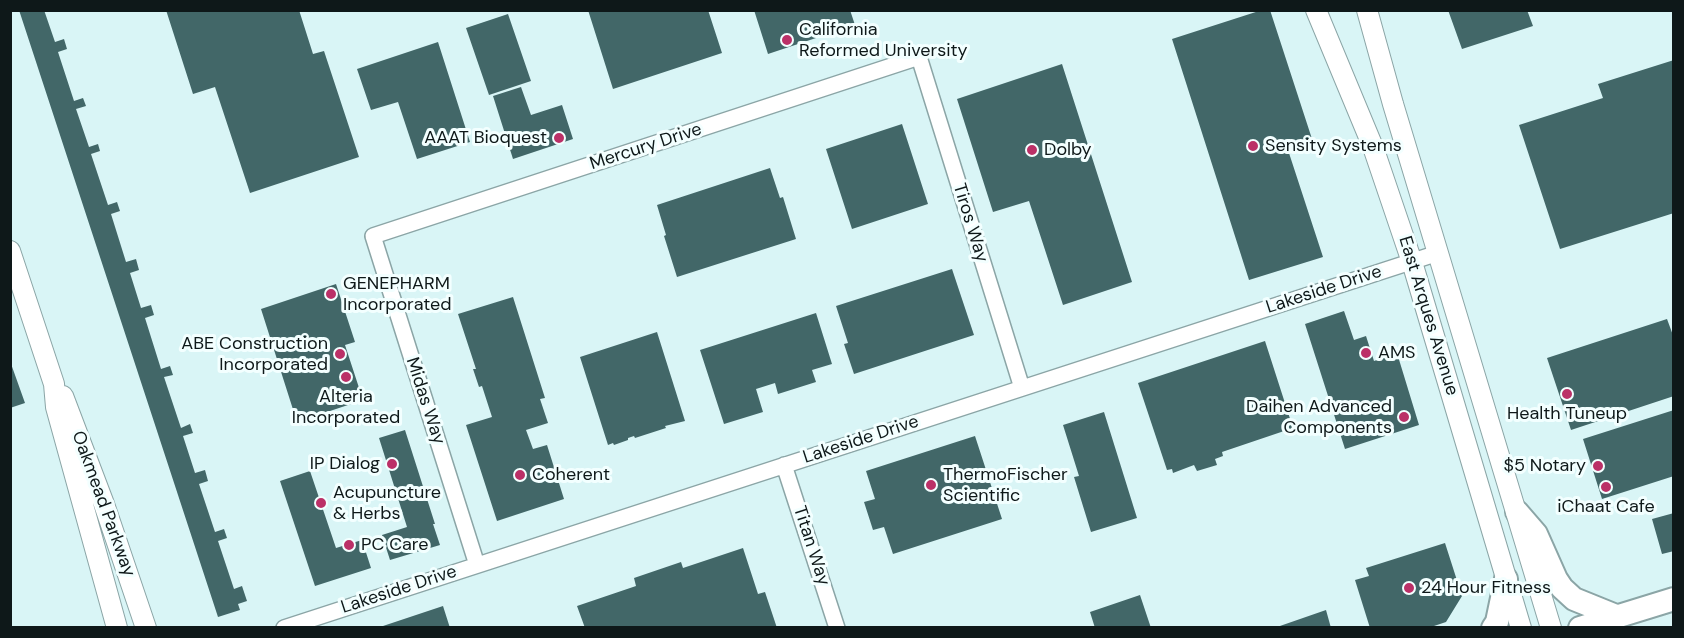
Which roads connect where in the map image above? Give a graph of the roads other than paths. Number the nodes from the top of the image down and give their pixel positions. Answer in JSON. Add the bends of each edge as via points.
{"nodes":[{"id":1,"x":1316,"y":10,"type":"edge"},
{"id":2,"x":1367,"y":10,"type":"edge"},
{"id":3,"x":919,"y":57,"type":"joint"},
{"id":4,"x":373,"y":236,"type":"joint"},
{"id":5,"x":10,"y":251,"type":"edge"},
{"id":6,"x":1438,"y":253,"type":"junction"},
{"id":7,"x":1412,"y":262,"type":"junction"},
{"id":8,"x":54,"y":384,"type":"junction"},
{"id":9,"x":1022,"y":388,"type":"junction"},
{"id":10,"x":784,"y":465,"type":"junction"},
{"id":11,"x":1517,"y":512,"type":"junction"},
{"id":12,"x":477,"y":565,"type":"junction"},
{"id":13,"x":1506,"y":579,"type":"junction"},
{"id":14,"x":1674,"y":599,"type":"edge"},
{"id":15,"x":1616,"y":616,"type":"junction"},
{"id":16,"x":117,"y":627,"type":"edge"},
{"id":17,"x":146,"y":627,"type":"edge"},
{"id":18,"x":284,"y":627,"type":"edge"},
{"id":19,"x":837,"y":627,"type":"edge"},
{"id":20,"x":1493,"y":627,"type":"edge"},
{"id":21,"x":1521,"y":627,"type":"edge"},
{"id":22,"x":1551,"y":627,"type":"edge"},
{"id":23,"x":1580,"y":627,"type":"edge"}],
"edges":[{"from":1,"to":7,"type":"main road","name":"East Arques Avenue","via":[[1373,147]]},
{"from":2,"to":6,"type":"main road","name":"East Arques Avenue"},
{"from":3,"to":4,"type":"street","name":"Mercury Drive"},
{"from":3,"to":9,"type":"street","name":"Tiros Way"},
{"from":4,"to":12,"type":"street","name":"Midas Way"},
{"from":5,"to":8,"type":"main road","name":"Oakmead Parkway"},
{"from":6,"to":7,"type":"street","name":"Lakeside Drive"},
{"from":6,"to":11,"type":"main road","name":"East Arques Avenue"},
{"from":7,"to":9,"type":"street","name":"Lakeside Drive"},
{"from":7,"to":13,"type":"main road","name":"East Arques Avenue"},
{"from":8,"to":16,"type":"main road","name":"Oakmead Parkway","via":[[56,407]]},
{"from":8,"to":17,"type":"main road","name":"Oakmead Parkway","via":[[67,403]]},
{"from":9,"to":10,"type":"street","name":"Lakeside Drive"},
{"from":10,"to":12,"type":"street","name":"Lakeside Drive"},
{"from":10,"to":19,"type":"street","name":"Titan Way"},
{"from":11,"to":15,"type":"highway","via":[[1536,534],[1562,588],[1574,599]]},
{"from":11,"to":22,"type":"main road","name":"East Arques Avenue"},
{"from":12,"to":18,"type":"street","name":"Lakeside Drive"},
{"from":13,"to":20,"type":"highway"},
{"from":13,"to":21,"type":"main road","name":"East Arques Avenue"},
{"from":14,"to":15,"type":"highway"},
{"from":15,"to":23,"type":"highway"}]}
